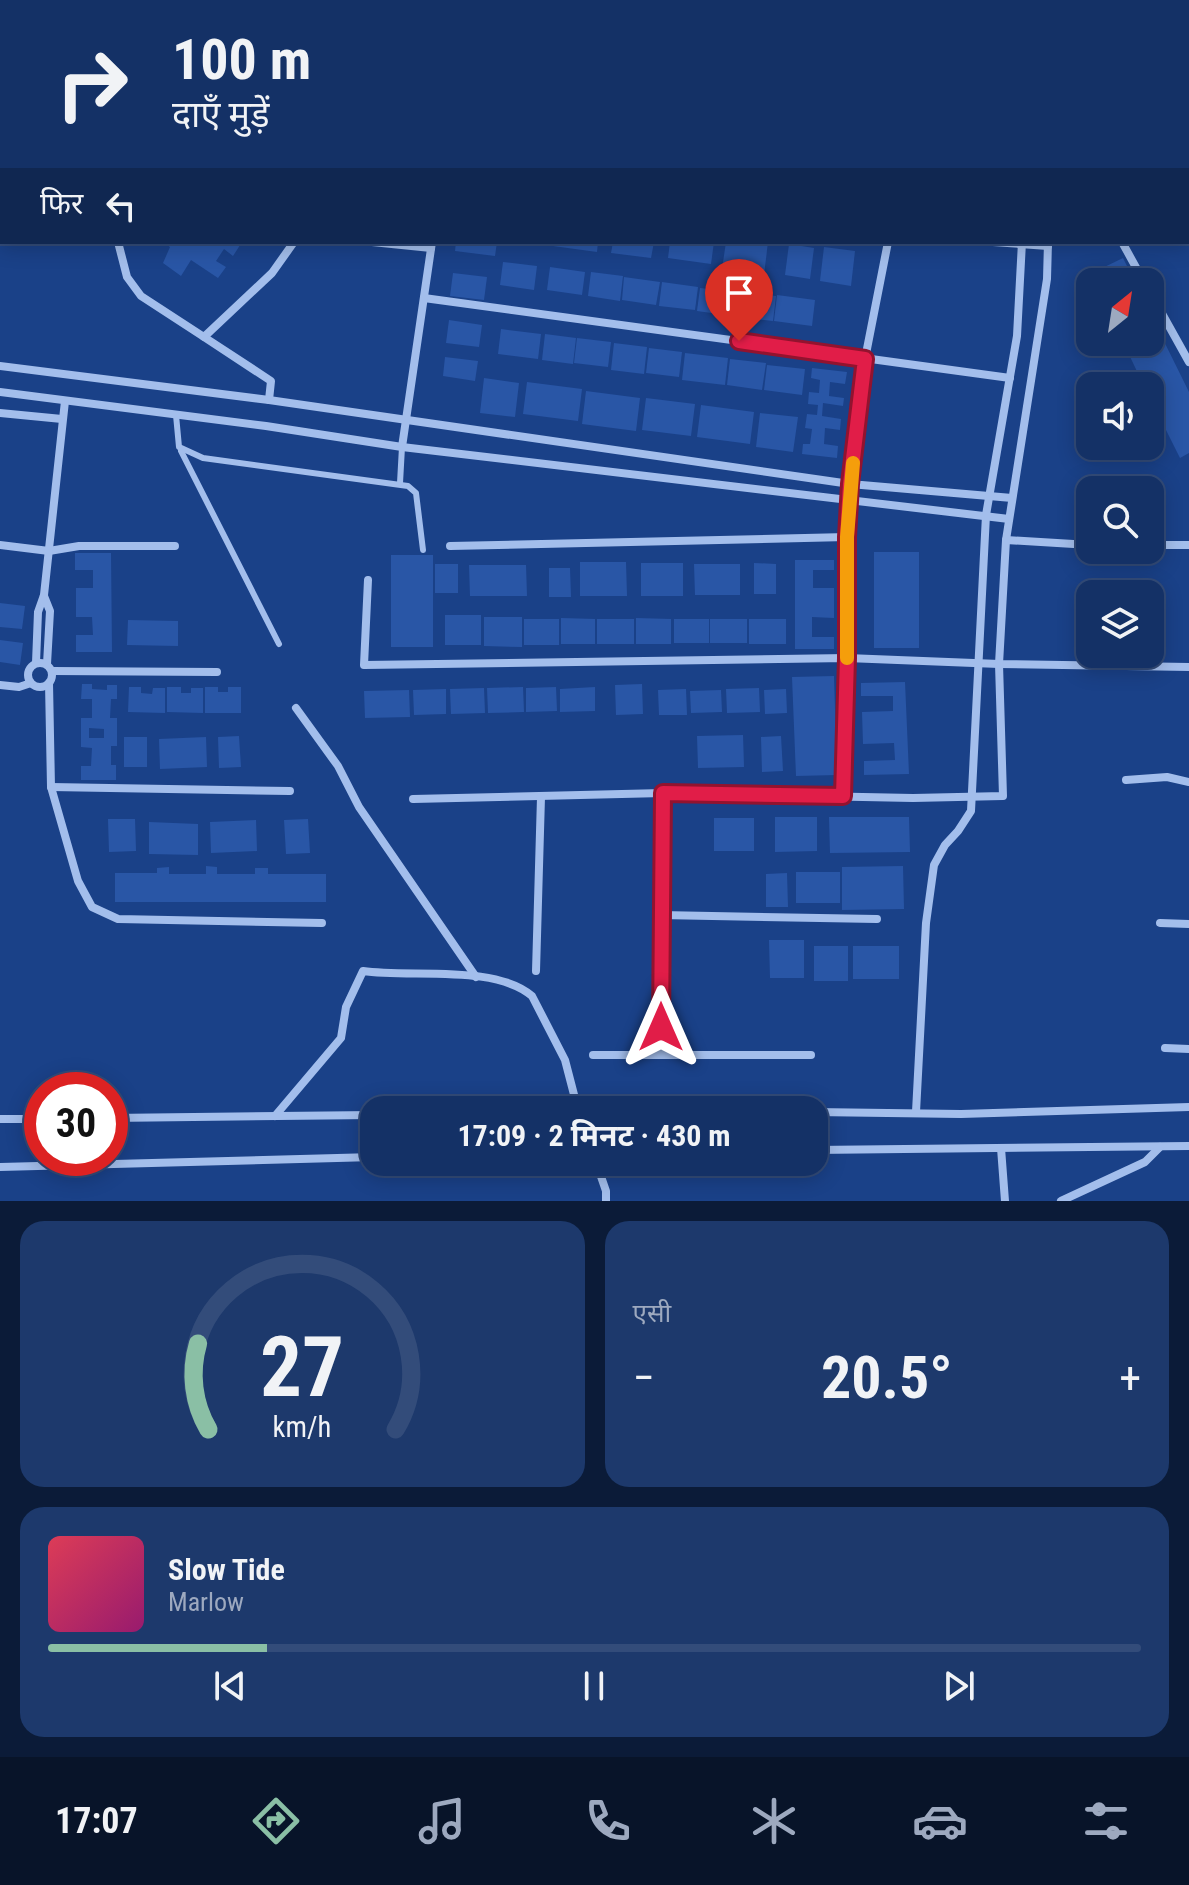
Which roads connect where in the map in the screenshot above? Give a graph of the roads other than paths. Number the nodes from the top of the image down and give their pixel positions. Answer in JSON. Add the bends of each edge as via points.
{"nodes":[{"id":1,"x":119,"y":244,"type":"edge"},
{"id":2,"x":293,"y":244,"type":"edge"},
{"id":3,"x":412,"y":244,"type":"edge"},
{"id":4,"x":888,"y":244,"type":"edge"},
{"id":5,"x":1022,"y":244,"type":"edge"},
{"id":6,"x":1048,"y":244,"type":"edge"},
{"id":7,"x":1123,"y":244,"type":"edge"},
{"id":8,"x":432,"y":245,"type":"edge"},
{"id":9,"x":1136,"y":268,"type":"edge"},
{"id":10,"x":424,"y":298,"type":"junction"},
{"id":11,"x":1164,"y":317,"type":"edge"},
{"id":12,"x":204,"y":337,"type":"junction"},
{"id":13,"x":865,"y":359,"type":"junction"},
{"id":14,"x":1189,"y":362,"type":"edge"},
{"id":15,"x":0,"y":366,"type":"edge"},
{"id":16,"x":1010,"y":378,"type":"junction"},
{"id":17,"x":0,"y":392,"type":"edge"},
{"id":18,"x":269,"y":400,"type":"junction"},
{"id":19,"x":65,"y":401,"type":"junction"},
{"id":20,"x":0,"y":413,"type":"edge"},
{"id":21,"x":176,"y":415,"type":"junction"},
{"id":22,"x":62,"y":419,"type":"junction"},
{"id":23,"x":407,"y":422,"type":"junction"},
{"id":24,"x":179,"y":447,"type":"junction"},
{"id":25,"x":402,"y":447,"type":"junction"},
{"id":26,"x":400,"y":483,"type":"junction"},
{"id":27,"x":850,"y":484,"type":"junction"},
{"id":28,"x":989,"y":495,"type":"junction"},
{"id":29,"x":1012,"y":498,"type":"junction"},
{"id":30,"x":851,"y":502,"type":"junction"},
{"id":31,"x":986,"y":515,"type":"junction"},
{"id":32,"x":1009,"y":519,"type":"junction"},
{"id":33,"x":847,"y":537,"type":"junction"},
{"id":34,"x":1006,"y":540,"type":"junction"},
{"id":35,"x":1076,"y":544,"type":"edge"},
{"id":36,"x":0,"y":545,"type":"edge"},
{"id":37,"x":1164,"y":545,"type":"edge"},
{"id":38,"x":1189,"y":545,"type":"edge"},
{"id":39,"x":175,"y":546,"type":"dead end"},
{"id":40,"x":450,"y":546,"type":"dead end"},
{"id":41,"x":423,"y":550,"type":"dead end"},
{"id":42,"x":49,"y":551,"type":"junction"},
{"id":43,"x":368,"y":580,"type":"dead end"},
{"id":44,"x":44,"y":595,"type":"junction"},
{"id":45,"x":279,"y":644,"type":"dead end"},
{"id":46,"x":847,"y":658,"type":"junction"},
{"id":47,"x":36,"y":663,"type":"junction"},
{"id":48,"x":976,"y":663,"type":"junction"},
{"id":49,"x":999,"y":664,"type":"junction"},
{"id":50,"x":1189,"y":667,"type":"edge"},
{"id":51,"x":50,"y":668,"type":"junction"},
{"id":52,"x":217,"y":672,"type":"dead end"},
{"id":53,"x":31,"y":683,"type":"junction"},
{"id":54,"x":49,"y":683,"type":"junction"},
{"id":55,"x":0,"y":685,"type":"edge"},
{"id":56,"x":296,"y":708,"type":"dead end"},
{"id":57,"x":1126,"y":780,"type":"dead end"},
{"id":58,"x":1189,"y":782,"type":"edge"},
{"id":59,"x":51,"y":787,"type":"junction"},
{"id":60,"x":290,"y":791,"type":"dead end"},
{"id":61,"x":663,"y":793,"type":"junction"},
{"id":62,"x":843,"y":796,"type":"junction"},
{"id":63,"x":971,"y":796,"type":"junction"},
{"id":64,"x":541,"y":797,"type":"junction"},
{"id":65,"x":413,"y":799,"type":"dead end"},
{"id":66,"x":660,"y":915,"type":"junction"},
{"id":67,"x":877,"y":919,"type":"dead end"},
{"id":68,"x":322,"y":923,"type":"dead end"},
{"id":69,"x":1160,"y":923,"type":"dead end"},
{"id":70,"x":1189,"y":924,"type":"edge"},
{"id":71,"x":536,"y":971,"type":"dead end"},
{"id":72,"x":476,"y":977,"type":"junction"},
{"id":73,"x":1165,"y":1048,"type":"dead end"},
{"id":74,"x":1189,"y":1049,"type":"edge"},
{"id":75,"x":593,"y":1055,"type":"dead end"},
{"id":76,"x":661,"y":1055,"type":"junction"},
{"id":77,"x":811,"y":1055,"type":"dead end"},
{"id":78,"x":574,"y":1096,"type":"edge"},
{"id":79,"x":1189,"y":1107,"type":"edge"},
{"id":80,"x":828,"y":1112,"type":"edge"},
{"id":81,"x":916,"y":1112,"type":"junction"},
{"id":82,"x":360,"y":1115,"type":"edge"},
{"id":83,"x":275,"y":1116,"type":"junction"},
{"id":84,"x":128,"y":1118,"type":"edge"},
{"id":85,"x":0,"y":1119,"type":"edge"},
{"id":86,"x":24,"y":1119,"type":"edge"},
{"id":87,"x":1161,"y":1146,"type":"junction"},
{"id":88,"x":1189,"y":1146,"type":"edge"},
{"id":89,"x":1001,"y":1148,"type":"junction"},
{"id":90,"x":828,"y":1150,"type":"edge"},
{"id":91,"x":360,"y":1157,"type":"edge"},
{"id":92,"x":0,"y":1167,"type":"edge"},
{"id":93,"x":601,"y":1176,"type":"edge"},
{"id":94,"x":606,"y":1201,"type":"edge"},
{"id":95,"x":1005,"y":1201,"type":"edge"},
{"id":96,"x":1061,"y":1201,"type":"edge"}],
"edges":[{"from":1,"to":12,"type":"street","via":[[127,277],[141,296]]},
{"from":2,"to":12,"type":"street","via":[[272,273]]},
{"from":3,"to":8,"type":"street"},
{"from":4,"to":13,"type":"street"},
{"from":5,"to":6,"type":"street"},
{"from":5,"to":16,"type":"street"},
{"from":6,"to":29,"type":"street"},
{"from":7,"to":9,"type":"street"},
{"from":8,"to":10,"type":"street"},
{"from":10,"to":13,"type":"street"},
{"from":10,"to":23,"type":"street"},
{"from":11,"to":14,"type":"street"},
{"from":12,"to":18,"type":"street","via":[[271,381]]},
{"from":13,"to":16,"type":"street"},
{"from":13,"to":27,"type":"street"},
{"from":15,"to":18,"type":"street"},
{"from":16,"to":28,"type":"street"},
{"from":17,"to":19,"type":"street"},
{"from":18,"to":23,"type":"street"},
{"from":19,"to":21,"type":"street"},
{"from":19,"to":22,"type":"street"},
{"from":20,"to":22,"type":"street"},
{"from":21,"to":24,"type":"lane"},
{"from":21,"to":25,"type":"street"},
{"from":22,"to":42,"type":"street"},
{"from":23,"to":25,"type":"street"},
{"from":23,"to":27,"type":"street"},
{"from":24,"to":26,"type":"lane","via":[[203,458]]},
{"from":24,"to":45,"type":"lane"},
{"from":25,"to":26,"type":"lane"},
{"from":25,"to":30,"type":"street"},
{"from":26,"to":41,"type":"lane","via":[[416,493]]},
{"from":27,"to":28,"type":"street"},
{"from":27,"to":30,"type":"street"},
{"from":28,"to":29,"type":"street"},
{"from":28,"to":31,"type":"street"},
{"from":29,"to":32,"type":"street"},
{"from":30,"to":31,"type":"street"},
{"from":30,"to":33,"type":"street"},
{"from":31,"to":32,"type":"street"},
{"from":31,"to":48,"type":"street"},
{"from":32,"to":34,"type":"street"},
{"from":33,"to":40,"type":"street"},
{"from":33,"to":46,"type":"street"},
{"from":34,"to":35,"type":"street"},
{"from":34,"to":49,"type":"street"},
{"from":36,"to":42,"type":"street"},
{"from":37,"to":38,"type":"street"},
{"from":39,"to":42,"type":"street"},
{"from":42,"to":44,"type":"street"},
{"from":43,"to":46,"type":"street","via":[[364,665]]},
{"from":44,"to":47,"type":"street"},
{"from":44,"to":51,"type":"street","via":[[50,611]]},
{"from":46,"to":48,"type":"street"},
{"from":46,"to":62,"type":"street"},
{"from":47,"to":51,"type":"street"},
{"from":47,"to":53,"type":"street","via":[[28,671]]},
{"from":48,"to":49,"type":"street"},
{"from":48,"to":63,"type":"street"},
{"from":49,"to":50,"type":"street"},
{"from":49,"to":63,"type":"street","via":[[1003,796]]},
{"from":51,"to":52,"type":"street"},
{"from":51,"to":54,"type":"street"},
{"from":53,"to":54,"type":"street"},
{"from":53,"to":55,"type":"street"},
{"from":54,"to":59,"type":"street"},
{"from":56,"to":72,"type":"street"},
{"from":57,"to":58,"type":"street","via":[[1167,777]]},
{"from":59,"to":60,"type":"street"},
{"from":59,"to":68,"type":"street","via":[[78,881],[92,907],[118,919]]},
{"from":61,"to":62,"type":"street"},
{"from":61,"to":64,"type":"street"},
{"from":61,"to":66,"type":"street"},
{"from":62,"to":63,"type":"street"},
{"from":63,"to":81,"type":"street","via":[[971,811],[934,865]]},
{"from":64,"to":65,"type":"street"},
{"from":64,"to":71,"type":"street"},
{"from":66,"to":67,"type":"street"},
{"from":66,"to":76,"type":"street"},
{"from":69,"to":70,"type":"street"},
{"from":72,"to":78,"type":"street","via":[[501,981],[532,996],[565,1060]]},
{"from":72,"to":83,"type":"street","via":[[363,971],[346,1007],[341,1038]]},
{"from":73,"to":74,"type":"street"},
{"from":75,"to":76,"type":"street"},
{"from":76,"to":77,"type":"street"},
{"from":79,"to":81,"type":"street"},
{"from":80,"to":81,"type":"street"},
{"from":82,"to":83,"type":"street"},
{"from":83,"to":84,"type":"street"},
{"from":85,"to":86,"type":"street"},
{"from":87,"to":88,"type":"street"},
{"from":87,"to":89,"type":"street"},
{"from":87,"to":96,"type":"street","via":[[1145,1162]]},
{"from":89,"to":90,"type":"street"},
{"from":89,"to":95,"type":"street"},
{"from":91,"to":92,"type":"street"},
{"from":93,"to":94,"type":"street"}]}
